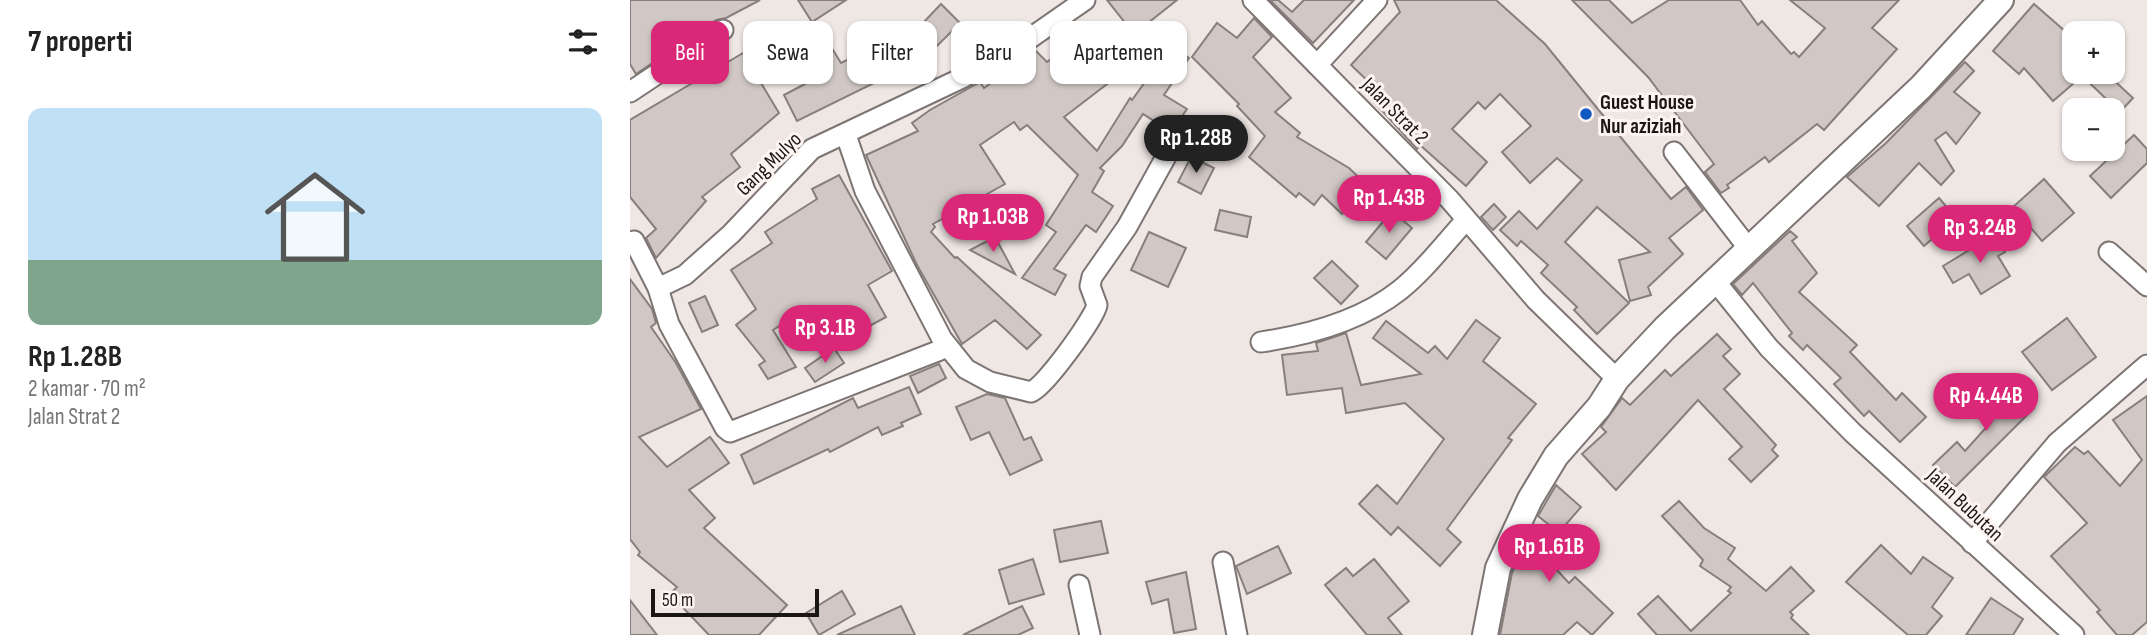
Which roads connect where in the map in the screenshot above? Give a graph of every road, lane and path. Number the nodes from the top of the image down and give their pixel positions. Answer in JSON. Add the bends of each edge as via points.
{"nodes":[{"id":1,"x":1084,"y":0,"type":"edge"},
{"id":2,"x":1253,"y":0,"type":"edge"},
{"id":3,"x":1377,"y":0,"type":"edge"},
{"id":4,"x":2001,"y":0,"type":"edge"},
{"id":5,"x":1317,"y":65,"type":"junction"},
{"id":6,"x":651,"y":78,"type":"edge"},
{"id":7,"x":630,"y":92,"type":"edge"},
{"id":8,"x":846,"y":135,"type":"junction"},
{"id":9,"x":1173,"y":144,"type":"dead end"},
{"id":10,"x":1674,"y":152,"type":"dead end"},
{"id":11,"x":1466,"y":219,"type":"junction"},
{"id":12,"x":631,"y":240,"type":"edge"},
{"id":13,"x":1749,"y":249,"type":"junction"},
{"id":14,"x":2109,"y":252,"type":"dead end"},
{"id":15,"x":1715,"y":281,"type":"junction"},
{"id":16,"x":2147,"y":286,"type":"edge"},
{"id":17,"x":658,"y":288,"type":"junction"},
{"id":18,"x":1261,"y":342,"type":"dead end"},
{"id":19,"x":948,"y":347,"type":"junction"},
{"id":20,"x":2147,"y":365,"type":"edge"},
{"id":21,"x":1617,"y":379,"type":"junction"},
{"id":22,"x":1972,"y":543,"type":"junction"},
{"id":23,"x":1223,"y":562,"type":"dead end"},
{"id":24,"x":1079,"y":585,"type":"dead end"},
{"id":25,"x":2063,"y":632,"type":"edge"},
{"id":26,"x":1090,"y":635,"type":"edge"},
{"id":27,"x":1237,"y":635,"type":"edge"},
{"id":28,"x":1485,"y":635,"type":"edge"}],
"edges":[{"from":1,"to":8,"type":"street","name":"Gang Mulyo","via":[[962,78]]},
{"from":2,"to":5,"type":"street","name":"Jalan Strat 2"},
{"from":3,"to":5,"type":"street"},
{"from":4,"to":13,"type":"street","via":[[1921,87]]},
{"from":5,"to":11,"type":"street","name":"Jalan Strat 2"},
{"from":6,"to":7,"type":"street"},
{"from":8,"to":17,"type":"street","name":"Gang Mulyo","via":[[812,149],[685,275]]},
{"from":8,"to":19,"type":"street","via":[[865,191],[925,312]]},
{"from":9,"to":19,"type":"street","via":[[1127,227],[1092,277],[1090,286],[1097,305],[1090,324],[1039,388],[1031,392],[989,382],[966,369]]},
{"from":10,"to":13,"type":"street"},
{"from":11,"to":18,"type":"street","via":[[1390,297],[1325,329]]},
{"from":11,"to":21,"type":"street","name":"Jalan Strat 2","via":[[1536,300]]},
{"from":12,"to":17,"type":"street"},
{"from":13,"to":15,"type":"street"},
{"from":14,"to":16,"type":"street"},
{"from":15,"to":21,"type":"street"},
{"from":15,"to":22,"type":"street","name":"Jalan Bubutan","via":[[1769,348]]},
{"from":17,"to":19,"type":"street","via":[[668,324],[730,432]]},
{"from":20,"to":22,"type":"street","via":[[2057,443]]},
{"from":21,"to":28,"type":"street","via":[[1556,456],[1530,499],[1498,568]]},
{"from":22,"to":25,"type":"street","name":"Jalan Bubutan"},
{"from":23,"to":27,"type":"street"},
{"from":24,"to":26,"type":"street"}]}
